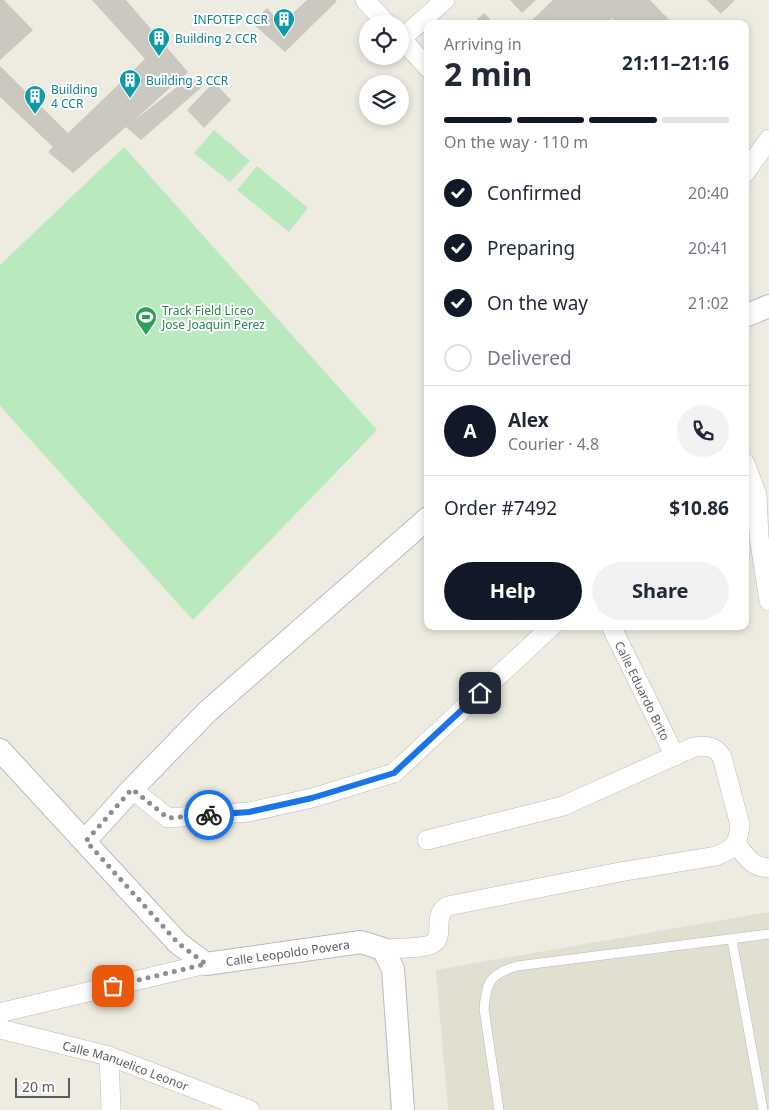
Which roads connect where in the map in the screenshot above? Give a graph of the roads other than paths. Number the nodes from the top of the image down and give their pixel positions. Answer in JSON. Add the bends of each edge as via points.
{"nodes":[{"id":1,"x":365,"y":0,"type":"edge"},
{"id":2,"x":445,"y":0,"type":"edge"},
{"id":3,"x":379,"y":15,"type":"edge"},
{"id":4,"x":409,"y":31,"type":"edge"},
{"id":5,"x":409,"y":47,"type":"edge"},
{"id":6,"x":424,"y":64,"type":"edge"},
{"id":7,"x":769,"y":139,"type":"edge"},
{"id":8,"x":749,"y":167,"type":"edge"},
{"id":9,"x":769,"y":306,"type":"edge"},
{"id":10,"x":749,"y":314,"type":"edge"},
{"id":11,"x":749,"y":470,"type":"edge"},
{"id":12,"x":763,"y":494,"type":"edge"},
{"id":13,"x":424,"y":522,"type":"edge"},
{"id":14,"x":769,"y":601,"type":"edge"},
{"id":15,"x":548,"y":630,"type":"edge"},
{"id":16,"x":613,"y":630,"type":"edge"},
{"id":17,"x":0,"y":750,"type":"edge"},
{"id":18,"x":675,"y":756,"type":"junction"},
{"id":19,"x":132,"y":789,"type":"junction"},
{"id":20,"x":427,"y":840,"type":"dead end"},
{"id":21,"x":86,"y":841,"type":"junction"},
{"id":22,"x":736,"y":844,"type":"junction"},
{"id":23,"x":769,"y":868,"type":"edge"},
{"id":24,"x":769,"y":934,"type":"edge"},
{"id":25,"x":732,"y":940,"type":"junction"},
{"id":26,"x":383,"y":949,"type":"junction"},
{"id":27,"x":206,"y":964,"type":"junction"},
{"id":28,"x":1,"y":1016,"type":"edge"},
{"id":29,"x":109,"y":1056,"type":"junction"},
{"id":30,"x":111,"y":1110,"type":"edge"},
{"id":31,"x":250,"y":1110,"type":"edge"},
{"id":32,"x":403,"y":1110,"type":"edge"},
{"id":33,"x":499,"y":1110,"type":"edge"},
{"id":34,"x":763,"y":1110,"type":"edge"}],
"edges":[{"from":1,"to":3,"type":"street"},
{"from":2,"to":4,"type":"street"},
{"from":5,"to":6,"type":"street"},
{"from":7,"to":8,"type":"street"},
{"from":9,"to":10,"type":"street"},
{"from":11,"to":12,"type":"street"},
{"from":12,"to":14,"type":"street","via":[[759,537]]},
{"from":13,"to":19,"type":"street","via":[[208,711]]},
{"from":15,"to":19,"type":"street","via":[[394,773],[312,798],[249,812],[168,818]]},
{"from":16,"to":18,"type":"street","name":"Calle Eduardo Brito"},
{"from":17,"to":21,"type":"street"},
{"from":18,"to":20,"type":"street","via":[[563,806]]},
{"from":18,"to":22,"type":"street","via":[[694,747],[711,746],[719,751],[740,825]]},
{"from":19,"to":21,"type":"street"},
{"from":21,"to":27,"type":"street","via":[[178,943]]},
{"from":22,"to":23,"type":"street","via":[[754,865]]},
{"from":22,"to":26,"type":"street","via":[[729,852],[716,856],[448,906],[439,915],[434,943]]},
{"from":24,"to":25,"type":"lane"},
{"from":25,"to":33,"type":"lane","via":[[517,966],[500,971],[491,979],[485,992],[484,1009]]},
{"from":25,"to":34,"type":"lane"},
{"from":26,"to":27,"type":"street","name":"Calle Leopoldo Povera","via":[[360,942]]},
{"from":26,"to":32,"type":"street","via":[[393,969]]},
{"from":27,"to":28,"type":"street","name":"Calle Leopoldo Povera"},
{"from":28,"to":29,"type":"street","name":"Calle Manuelico Leonor"},
{"from":29,"to":30,"type":"street"},
{"from":29,"to":31,"type":"street","name":"Calle Manuelico Leonor"}]}
